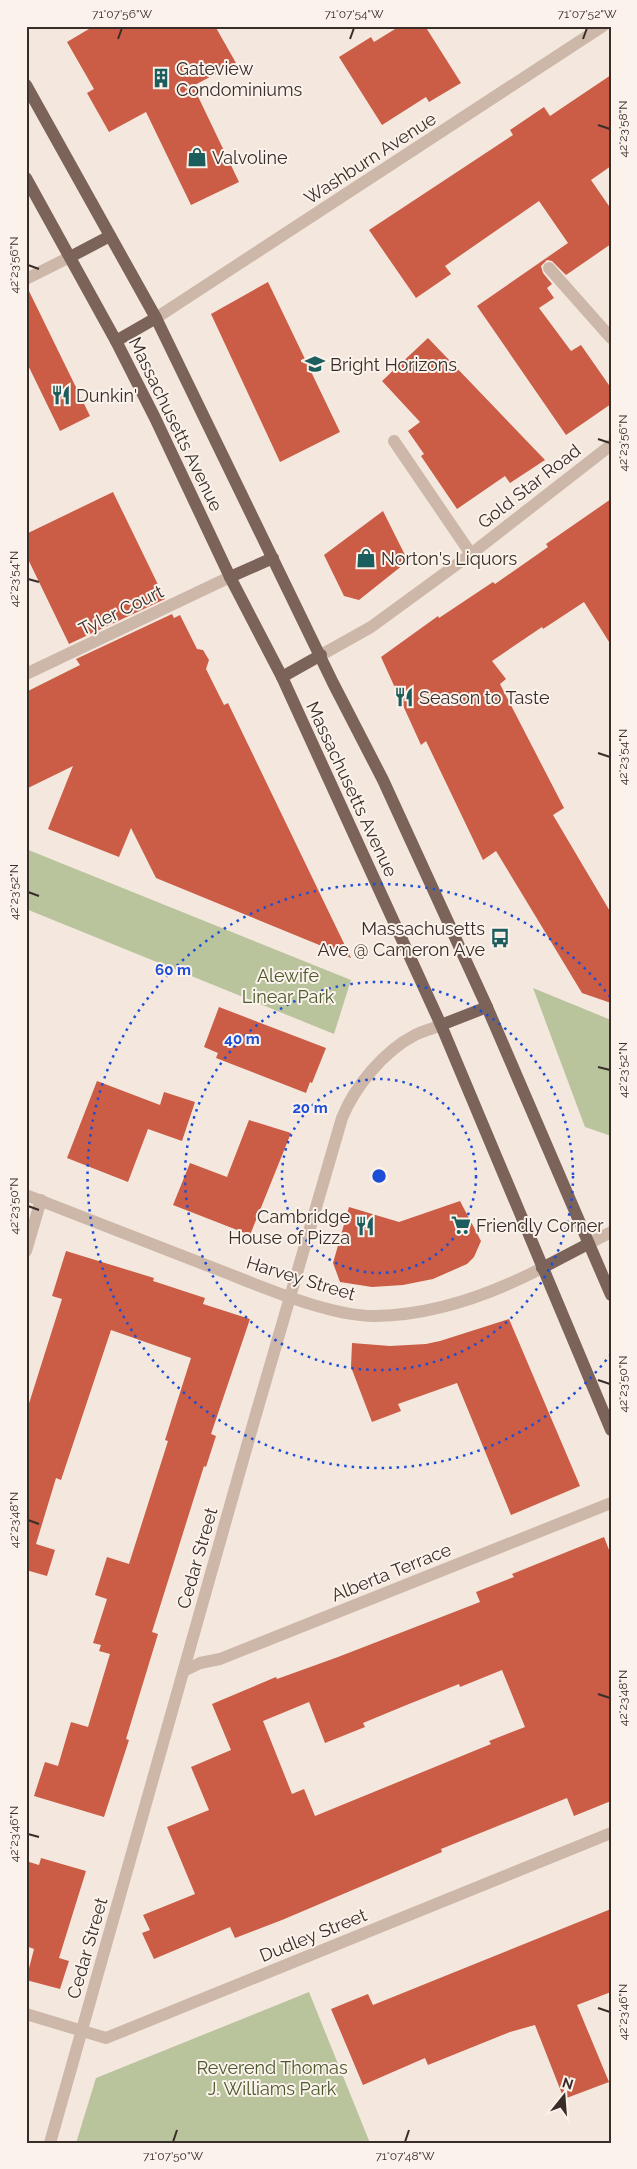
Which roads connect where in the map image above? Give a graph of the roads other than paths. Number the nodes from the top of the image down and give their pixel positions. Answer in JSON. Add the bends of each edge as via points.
{"nodes":[{"id":1,"x":603,"y":26,"type":"edge"},
{"id":2,"x":26,"y":85,"type":"edge"},
{"id":3,"x":26,"y":178,"type":"edge"},
{"id":4,"x":110,"y":236,"type":"junction"},
{"id":5,"x":70,"y":257,"type":"junction"},
{"id":6,"x":549,"y":268,"type":"dead end"},
{"id":7,"x":26,"y":279,"type":"edge"},
{"id":8,"x":156,"y":318,"type":"junction"},
{"id":9,"x":611,"y":338,"type":"edge"},
{"id":10,"x":116,"y":341,"type":"junction"},
{"id":11,"x":394,"y":441,"type":"dead end"},
{"id":12,"x":611,"y":446,"type":"edge"},
{"id":13,"x":471,"y":554,"type":"junction"},
{"id":14,"x":273,"y":558,"type":"junction"},
{"id":15,"x":230,"y":577,"type":"junction"},
{"id":16,"x":321,"y":656,"type":"junction"},
{"id":17,"x":26,"y":674,"type":"edge"},
{"id":18,"x":282,"y":677,"type":"junction"},
{"id":19,"x":486,"y":1007,"type":"junction"},
{"id":20,"x":441,"y":1025,"type":"junction"},
{"id":21,"x":26,"y":1195,"type":"edge"},
{"id":22,"x":41,"y":1200,"type":"junction"},
{"id":23,"x":611,"y":1232,"type":"edge"},
{"id":24,"x":588,"y":1244,"type":"junction"},
{"id":25,"x":26,"y":1251,"type":"edge"},
{"id":26,"x":542,"y":1268,"type":"junction"},
{"id":27,"x":611,"y":1295,"type":"edge"},
{"id":28,"x":291,"y":1297,"type":"junction"},
{"id":29,"x":611,"y":1430,"type":"edge"},
{"id":30,"x":611,"y":1503,"type":"edge"},
{"id":31,"x":184,"y":1671,"type":"junction"},
{"id":32,"x":611,"y":1834,"type":"edge"},
{"id":33,"x":26,"y":2014,"type":"edge"},
{"id":34,"x":82,"y":2030,"type":"junction"},
{"id":35,"x":50,"y":2143,"type":"edge"}],
"edges":[{"from":1,"to":8,"type":"street","name":"Washburn Avenue"},
{"from":2,"to":4,"type":"main road","name":"Massachusetts Avenue"},
{"from":3,"to":5,"type":"main road","name":"Massachusetts Avenue"},
{"from":4,"to":5,"type":"main road"},
{"from":4,"to":8,"type":"main road","name":"Massachusetts Avenue"},
{"from":5,"to":7,"type":"street"},
{"from":5,"to":10,"type":"main road","name":"Massachusetts Avenue"},
{"from":6,"to":9,"type":"street"},
{"from":8,"to":10,"type":"main road"},
{"from":8,"to":14,"type":"main road","name":"Massachusetts Avenue"},
{"from":10,"to":15,"type":"main road","name":"Massachusetts Avenue"},
{"from":11,"to":13,"type":"street"},
{"from":12,"to":13,"type":"street","name":"Gold Star Road"},
{"from":13,"to":16,"type":"street","name":"Gold Star Road","via":[[371,627]]},
{"from":14,"to":15,"type":"main road"},
{"from":14,"to":16,"type":"main road","name":"Massachusetts Avenue"},
{"from":15,"to":17,"type":"street","name":"Tyler Court"},
{"from":15,"to":18,"type":"main road","name":"Massachusetts Avenue"},
{"from":16,"to":18,"type":"main road"},
{"from":16,"to":19,"type":"main road","name":"Massachusetts Avenue"},
{"from":18,"to":20,"type":"main road","name":"Massachusetts Avenue"},
{"from":19,"to":20,"type":"main road"},
{"from":19,"to":24,"type":"main road","name":"Massachusetts Avenue"},
{"from":20,"to":26,"type":"main road","name":"Massachusetts Avenue"},
{"from":20,"to":28,"type":"street","name":"Cedar Street","via":[[416,1035],[381,1061],[347,1105]]},
{"from":21,"to":22,"type":"street","name":"Harvey Street"},
{"from":22,"to":25,"type":"street"},
{"from":22,"to":28,"type":"street","name":"Harvey Street"},
{"from":23,"to":24,"type":"street"},
{"from":24,"to":26,"type":"main road"},
{"from":24,"to":27,"type":"main road","name":"Massachusetts Avenue"},
{"from":26,"to":28,"type":"street","name":"Harvey Street","via":[[507,1286],[465,1300],[403,1314],[355,1314]]},
{"from":26,"to":29,"type":"main road","name":"Massachusetts Avenue"},
{"from":28,"to":31,"type":"street","name":"Cedar Street"},
{"from":30,"to":31,"type":"street","name":"Alberta Terrace"},
{"from":31,"to":34,"type":"street","name":"Cedar Street"},
{"from":32,"to":34,"type":"street","name":"Dudley Street","via":[[106,2038]]},
{"from":33,"to":34,"type":"street","name":"Dudley Street"},
{"from":34,"to":35,"type":"street","name":"Cedar Street"}]}
